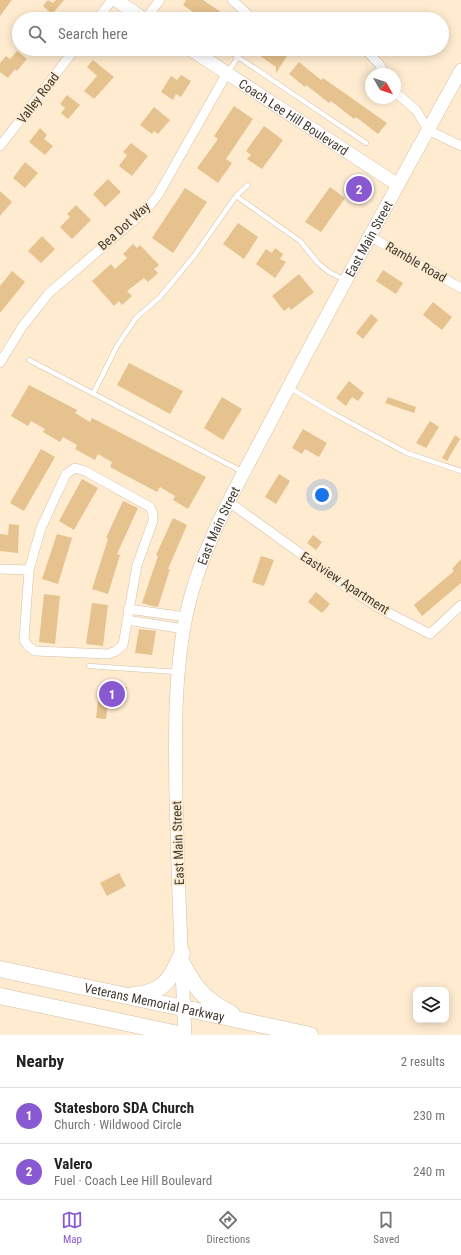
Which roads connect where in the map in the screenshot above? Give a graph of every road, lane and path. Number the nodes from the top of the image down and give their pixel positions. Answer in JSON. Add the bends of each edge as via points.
{"nodes":[{"id":1,"x":112,"y":0,"type":"edge"},
{"id":2,"x":116,"y":0,"type":"edge"},
{"id":3,"x":160,"y":0,"type":"edge"},
{"id":4,"x":232,"y":0,"type":"edge"},
{"id":5,"x":103,"y":12,"type":"edge"},
{"id":6,"x":134,"y":12,"type":"edge"},
{"id":7,"x":150,"y":12,"type":"edge"},
{"id":8,"x":245,"y":12,"type":"edge"},
{"id":9,"x":70,"y":56,"type":"edge"},
{"id":10,"x":201,"y":56,"type":"edge"},
{"id":11,"x":372,"y":56,"type":"edge"},
{"id":12,"x":238,"y":57,"type":"joint"},
{"id":13,"x":381,"y":68,"type":"edge"},
{"id":14,"x":461,"y":70,"type":"edge"},
{"id":15,"x":228,"y":73,"type":"junction"},
{"id":16,"x":401,"y":97,"type":"edge"},
{"id":17,"x":428,"y":130,"type":"junction"},
{"id":18,"x":366,"y":143,"type":"dead end"},
{"id":19,"x":0,"y":146,"type":"edge"},
{"id":20,"x":461,"y":146,"type":"edge"},
{"id":21,"x":248,"y":185,"type":"dead end"},
{"id":22,"x":398,"y":185,"type":"junction"},
{"id":23,"x":236,"y":196,"type":"junction"},
{"id":24,"x":371,"y":237,"type":"junction"},
{"id":25,"x":347,"y":281,"type":"junction"},
{"id":26,"x":461,"y":288,"type":"edge"},
{"id":27,"x":29,"y":360,"type":"dead end"},
{"id":28,"x":0,"y":363,"type":"edge"},
{"id":29,"x":289,"y":387,"type":"junction"},
{"id":30,"x":93,"y":394,"type":"junction"},
{"id":31,"x":461,"y":471,"type":"edge"},
{"id":32,"x":244,"y":473,"type":"junction"},
{"id":33,"x":229,"y":502,"type":"junction"},
{"id":34,"x":0,"y":569,"type":"edge"},
{"id":35,"x":30,"y":570,"type":"junction"},
{"id":36,"x":461,"y":605,"type":"edge"},
{"id":37,"x":128,"y":609,"type":"junction"},
{"id":38,"x":127,"y":620,"type":"junction"},
{"id":39,"x":185,"y":623,"type":"junction"},
{"id":40,"x":89,"y":666,"type":"dead end"},
{"id":41,"x":179,"y":672,"type":"junction"},
{"id":42,"x":182,"y":958,"type":"junction"},
{"id":43,"x":0,"y":969,"type":"edge"},
{"id":44,"x":123,"y":995,"type":"junction"},
{"id":45,"x":0,"y":996,"type":"edge"},
{"id":46,"x":184,"y":1009,"type":"junction"},
{"id":47,"x":247,"y":1022,"type":"junction"},
{"id":48,"x":138,"y":1025,"type":"junction"},
{"id":49,"x":150,"y":1035,"type":"edge"},
{"id":50,"x":184,"y":1035,"type":"edge"},
{"id":51,"x":310,"y":1035,"type":"edge"}],
"edges":[{"from":1,"to":5,"type":"street"},
{"from":2,"to":6,"type":"main road"},
{"from":3,"to":7,"type":"street"},
{"from":4,"to":8,"type":"street"},
{"from":9,"to":19,"type":"street","name":"Valley Road"},
{"from":10,"to":15,"type":"main road","name":"Coach Lee Hill Boulevard"},
{"from":11,"to":13,"type":"street"},
{"from":12,"to":15,"type":"lane"},
{"from":12,"to":18,"type":"lane"},
{"from":14,"to":17,"type":"main road","name":"East Main Street"},
{"from":15,"to":22,"type":"main road","name":"Coach Lee Hill Boulevard"},
{"from":15,"to":28,"type":"street","name":"Bea Dot Way","via":[[158,195],[146,210],[49,293],[22,327]]},
{"from":16,"to":17,"type":"street","via":[[416,110]]},
{"from":17,"to":20,"type":"street"},
{"from":17,"to":22,"type":"main road","name":"East Main Street"},
{"from":21,"to":23,"type":"lane"},
{"from":22,"to":24,"type":"main road","name":"East Main Street"},
{"from":23,"to":25,"type":"lane","via":[[300,241],[329,272]]},
{"from":23,"to":30,"type":"lane","via":[[194,256],[160,297],[136,318],[117,346]]},
{"from":24,"to":25,"type":"main road","name":"East Main Street"},
{"from":24,"to":26,"type":"street","name":"Ramble Road"},
{"from":25,"to":29,"type":"main road","name":"East Main Street"},
{"from":27,"to":30,"type":"lane"},
{"from":29,"to":31,"type":"lane","via":[[407,453]]},
{"from":29,"to":32,"type":"main road","name":"East Main Street"},
{"from":30,"to":32,"type":"lane"},
{"from":32,"to":33,"type":"main road","name":"East Main Street"},
{"from":33,"to":36,"type":"street","name":"Eastview Apartment","via":[[351,590],[379,608],[430,634]]},
{"from":33,"to":39,"type":"main road","name":"East Main Street","via":[[203,559]]},
{"from":34,"to":35,"type":"street"},
{"from":35,"to":37,"type":"street","via":[[41,528],[66,474],[75,468],[85,471],[150,507],[153,514],[153,521],[137,565]]},
{"from":35,"to":38,"type":"street","via":[[24,640],[35,651],[108,654],[123,645]]},
{"from":37,"to":38,"type":"street"},
{"from":37,"to":39,"type":"street"},
{"from":38,"to":39,"type":"street"},
{"from":39,"to":41,"type":"main road","name":"East Main Street"},
{"from":40,"to":41,"type":"lane"},
{"from":41,"to":42,"type":"main road","name":"East Main Street","via":[[175,722]]},
{"from":42,"to":44,"type":"highway","via":[[161,988],[144,994]]},
{"from":42,"to":46,"type":"main road","name":"East Main Street"},
{"from":42,"to":47,"type":"highway","via":[[194,985],[202,995]]},
{"from":43,"to":44,"type":"highway","name":"Veterans Memorial Parkway"},
{"from":44,"to":46,"type":"highway","name":"Veterans Memorial Parkway"},
{"from":45,"to":48,"type":"highway","name":"Veterans Memorial Parkway"},
{"from":46,"to":47,"type":"highway","name":"Veterans Memorial Parkway"},
{"from":46,"to":50,"type":"main road","name":"East Main Street"},
{"from":47,"to":51,"type":"highway","name":"Veterans Memorial Parkway"},
{"from":48,"to":49,"type":"highway"},
{"from":48,"to":50,"type":"highway","name":"Veterans Memorial Parkway"}]}
